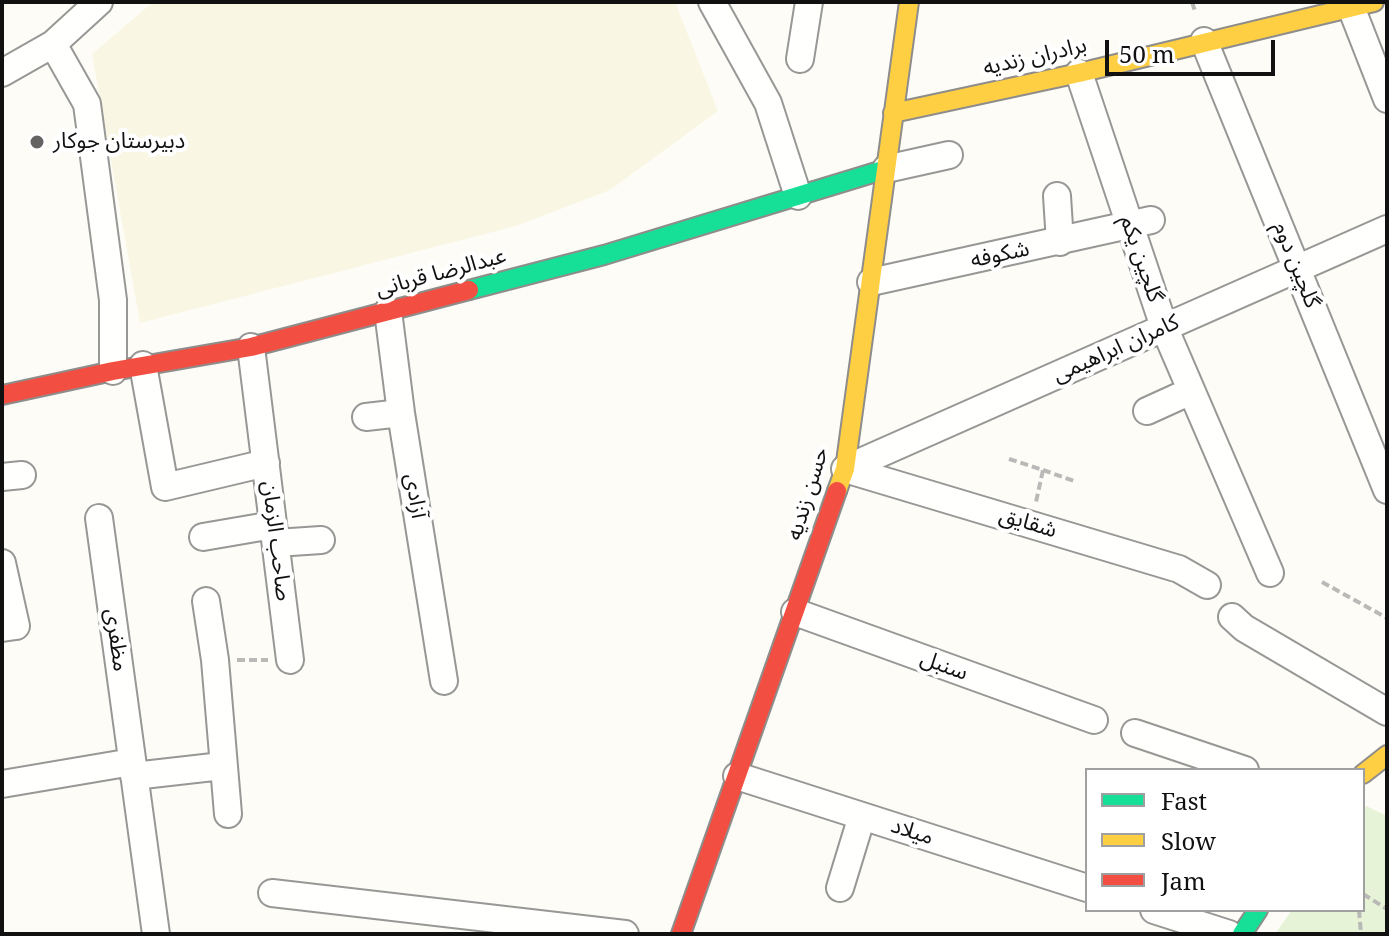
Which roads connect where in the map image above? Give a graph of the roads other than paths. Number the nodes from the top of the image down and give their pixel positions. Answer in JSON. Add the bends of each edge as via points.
{"nodes":[{"id":1,"x":99,"y":2,"type":"edge"},
{"id":2,"x":712,"y":2,"type":"edge"},
{"id":3,"x":809,"y":2,"type":"edge"},
{"id":4,"x":909,"y":2,"type":"edge"},
{"id":5,"x":1358,"y":4,"type":"edge"},
{"id":6,"x":1204,"y":41,"type":"junction"},
{"id":7,"x":53,"y":44,"type":"junction"},
{"id":8,"x":800,"y":59,"type":"dead end"},
{"id":9,"x":2,"y":73,"type":"edge"},
{"id":10,"x":1079,"y":73,"type":"junction"},
{"id":11,"x":1387,"y":99,"type":"edge"},
{"id":12,"x":893,"y":113,"type":"junction"},
{"id":13,"x":949,"y":155,"type":"dead end"},
{"id":14,"x":886,"y":169,"type":"junction"},
{"id":15,"x":798,"y":196,"type":"junction"},
{"id":16,"x":1057,"y":196,"type":"dead end"},
{"id":17,"x":1140,"y":223,"type":"junction"},
{"id":18,"x":1387,"y":229,"type":"edge"},
{"id":19,"x":1060,"y":242,"type":"junction"},
{"id":20,"x":1298,"y":268,"type":"junction"},
{"id":21,"x":871,"y":282,"type":"junction"},
{"id":22,"x":388,"y":311,"type":"junction"},
{"id":23,"x":1164,"y":327,"type":"junction"},
{"id":24,"x":251,"y":347,"type":"junction"},
{"id":25,"x":143,"y":365,"type":"junction"},
{"id":26,"x":113,"y":371,"type":"junction"},
{"id":27,"x":1191,"y":391,"type":"junction"},
{"id":28,"x":2,"y":395,"type":"edge"},
{"id":29,"x":1147,"y":411,"type":"dead end"},
{"id":30,"x":401,"y":413,"type":"junction"},
{"id":31,"x":366,"y":417,"type":"dead end"},
{"id":32,"x":266,"y":463,"type":"junction"},
{"id":33,"x":845,"y":469,"type":"junction"},
{"id":34,"x":1387,"y":490,"type":"edge"},
{"id":35,"x":99,"y":518,"type":"dead end"},
{"id":36,"x":275,"y":534,"type":"junction"},
{"id":37,"x":203,"y":537,"type":"dead end"},
{"id":38,"x":321,"y":540,"type":"dead end"},
{"id":39,"x":2,"y":567,"type":"edge"},
{"id":40,"x":1270,"y":573,"type":"dead end"},
{"id":41,"x":1207,"y":585,"type":"dead end"},
{"id":42,"x":206,"y":601,"type":"dead end"},
{"id":43,"x":795,"y":612,"type":"junction"},
{"id":44,"x":1232,"y":617,"type":"dead end"},
{"id":45,"x":2,"y":628,"type":"edge"},
{"id":46,"x":290,"y":660,"type":"road end"},
{"id":47,"x":444,"y":681,"type":"dead end"},
{"id":48,"x":1387,"y":712,"type":"edge"},
{"id":49,"x":1094,"y":720,"type":"dead end"},
{"id":50,"x":1135,"y":733,"type":"dead end"},
{"id":51,"x":1387,"y":755,"type":"edge"},
{"id":52,"x":222,"y":766,"type":"junction"},
{"id":53,"x":1239,"y":768,"type":"edge"},
{"id":54,"x":133,"y":769,"type":"junction"},
{"id":55,"x":1365,"y":772,"type":"edge"},
{"id":56,"x":737,"y":776,"type":"junction"},
{"id":57,"x":2,"y":784,"type":"edge"},
{"id":58,"x":228,"y":814,"type":"dead end"},
{"id":59,"x":862,"y":816,"type":"junction"},
{"id":60,"x":1085,"y":887,"type":"edge"},
{"id":61,"x":840,"y":888,"type":"dead end"},
{"id":62,"x":272,"y":893,"type":"dead end"},
{"id":63,"x":1160,"y":912,"type":"edge"},
{"id":64,"x":1257,"y":912,"type":"edge"},
{"id":65,"x":156,"y":934,"type":"edge"},
{"id":66,"x":625,"y":934,"type":"edge"},
{"id":67,"x":681,"y":934,"type":"edge"},
{"id":68,"x":1229,"y":934,"type":"edge"},
{"id":69,"x":1242,"y":934,"type":"edge"}],
"edges":[{"from":1,"to":7,"type":"street"},
{"from":2,"to":15,"type":"street","via":[[768,103]]},
{"from":3,"to":8,"type":"street"},
{"from":4,"to":12,"type":"street","name":"حسن زندیه"},
{"from":5,"to":6,"type":"street","name":"برادران زندیه"},
{"from":5,"to":11,"type":"street"},
{"from":6,"to":10,"type":"street","name":"برادران زندیه"},
{"from":6,"to":20,"type":"street","name":"گلچین دوم"},
{"from":7,"to":9,"type":"street"},
{"from":7,"to":26,"type":"street","via":[[87,104],[113,300]]},
{"from":10,"to":12,"type":"street","name":"برادران زندیه"},
{"from":10,"to":17,"type":"street","name":"گلچین یکم"},
{"from":12,"to":14,"type":"street","name":"حسن زندیه"},
{"from":13,"to":14,"type":"street"},
{"from":14,"to":15,"type":"street","name":"عبدالرضا قربانی"},
{"from":14,"to":21,"type":"street","name":"حسن زندیه"},
{"from":15,"to":22,"type":"street","name":"عبدالرضا قربانی","via":[[604,255]]},
{"from":16,"to":19,"type":"street"},
{"from":17,"to":19,"type":"street","name":"شکوفه"},
{"from":17,"to":23,"type":"street","name":"گلچین یکم"},
{"from":18,"to":20,"type":"street","name":"کامران ابراهیمی"},
{"from":19,"to":21,"type":"street","name":"شکوفه"},
{"from":20,"to":23,"type":"street","name":"کامران ابراهیمی"},
{"from":20,"to":34,"type":"street","name":"گلچین دوم"},
{"from":21,"to":33,"type":"street","name":"حسن زندیه"},
{"from":22,"to":24,"type":"street","name":"عبدالرضا قربانی"},
{"from":22,"to":30,"type":"street","name":"آزادی"},
{"from":23,"to":27,"type":"street","name":"گلچین یکم"},
{"from":23,"to":33,"type":"street","name":"کامران ابراهیمی"},
{"from":24,"to":25,"type":"street","name":"عبدالرضا قربانی"},
{"from":24,"to":32,"type":"street","name":"صاحب الزمان"},
{"from":25,"to":26,"type":"street","name":"عبدالرضا قربانی"},
{"from":25,"to":32,"type":"street","via":[[165,487]]},
{"from":26,"to":28,"type":"street","name":"عبدالرضا قربانی"},
{"from":27,"to":29,"type":"street"},
{"from":27,"to":40,"type":"street","name":"گلچین یکم"},
{"from":30,"to":31,"type":"street"},
{"from":30,"to":47,"type":"street","name":"آزادی"},
{"from":32,"to":36,"type":"street","name":"صاحب الزمان"},
{"from":33,"to":41,"type":"street","name":"شقایق","via":[[1179,569]]},
{"from":33,"to":43,"type":"street","name":"حسن زندیه"},
{"from":35,"to":54,"type":"street","name":"مظفری"},
{"from":36,"to":37,"type":"street"},
{"from":36,"to":38,"type":"street"},
{"from":36,"to":46,"type":"street","name":"صاحب الزمان"},
{"from":39,"to":45,"type":"street","via":[[16,626]]},
{"from":42,"to":52,"type":"street"},
{"from":43,"to":49,"type":"street","name":"سنبل"},
{"from":43,"to":56,"type":"street","name":"حسن زندیه"},
{"from":44,"to":48,"type":"street"},
{"from":50,"to":53,"type":"street"},
{"from":51,"to":55,"type":"street"},
{"from":52,"to":54,"type":"street"},
{"from":52,"to":58,"type":"street"},
{"from":54,"to":57,"type":"street"},
{"from":54,"to":65,"type":"street","name":"مظفری"},
{"from":56,"to":59,"type":"street","name":"میلاد"},
{"from":56,"to":67,"type":"street","name":"حسن زندیه"},
{"from":59,"to":60,"type":"street","name":"میلاد"},
{"from":59,"to":61,"type":"street"},
{"from":62,"to":66,"type":"street"},
{"from":63,"to":68,"type":"street"},
{"from":64,"to":69,"type":"street"}]}
